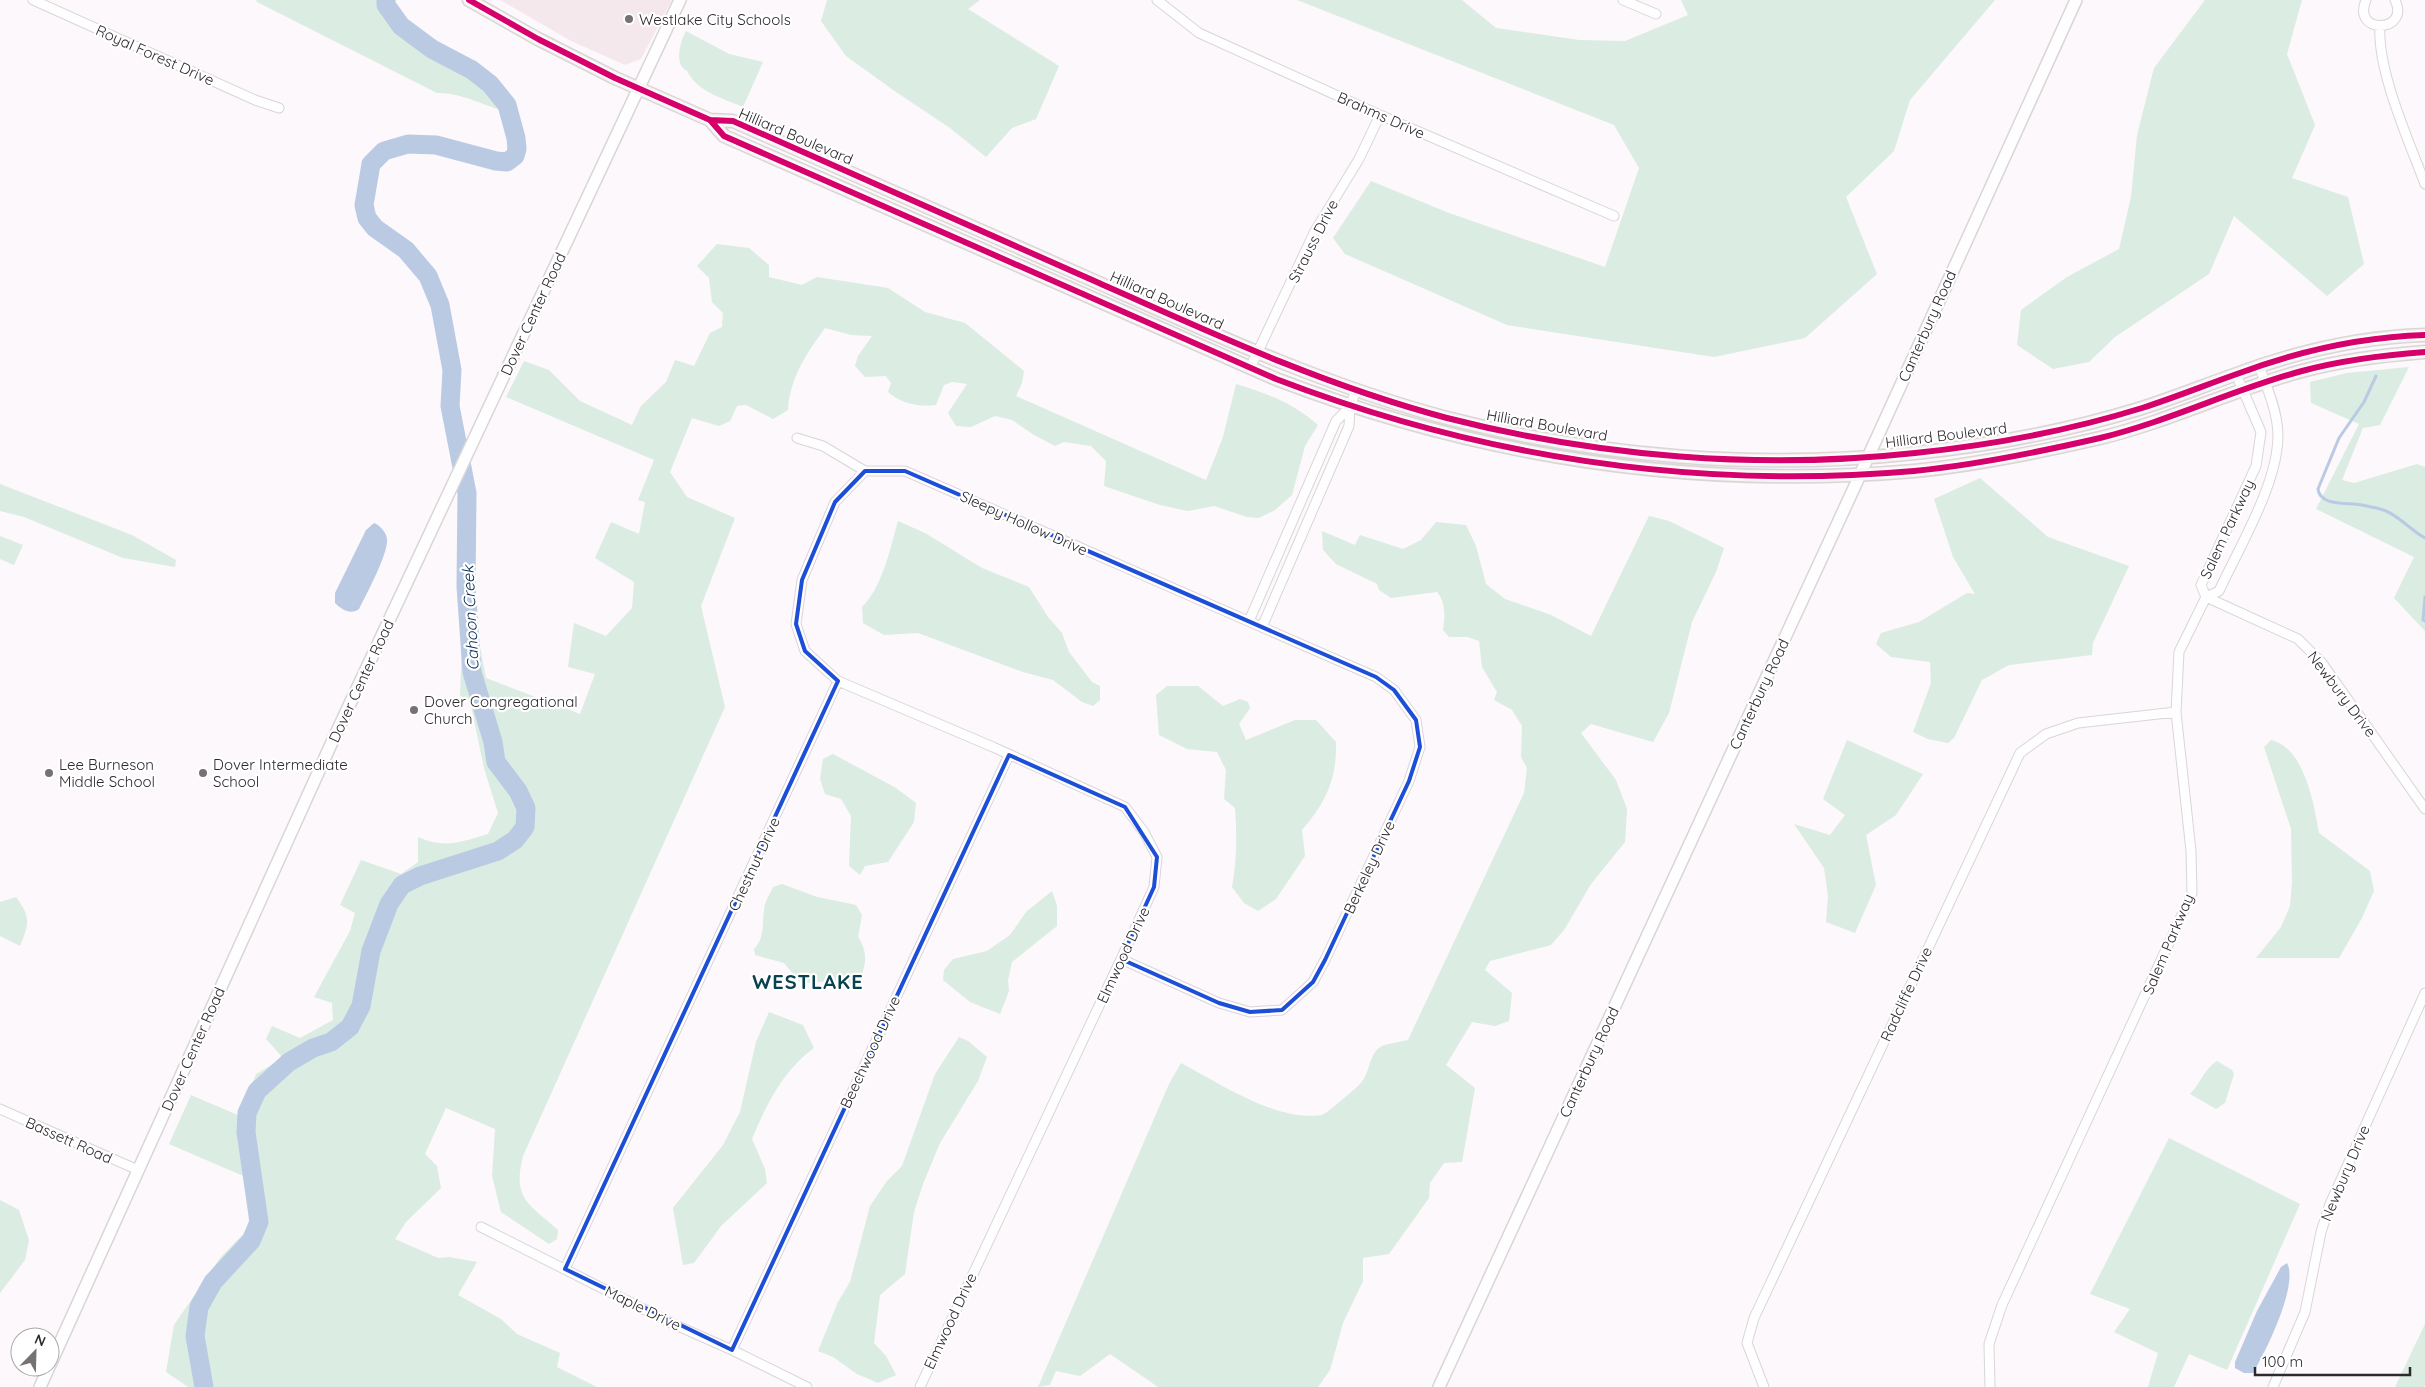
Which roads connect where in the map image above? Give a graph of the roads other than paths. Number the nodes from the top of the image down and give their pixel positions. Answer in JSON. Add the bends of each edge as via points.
{"nodes":[{"id":1,"x":33,"y":0,"type":"edge"},
{"id":2,"x":469,"y":0,"type":"edge"},
{"id":3,"x":680,"y":0,"type":"edge"},
{"id":4,"x":1157,"y":0,"type":"edge"},
{"id":5,"x":1623,"y":0,"type":"edge"},
{"id":6,"x":2076,"y":0,"type":"edge"},
{"id":7,"x":2366,"y":0,"type":"edge"},
{"id":8,"x":2395,"y":0,"type":"edge"},
{"id":9,"x":1656,"y":14,"type":"dead end"},
{"id":10,"x":2380,"y":26,"type":"junction"},
{"id":11,"x":639,"y":88,"type":"junction"},
{"id":12,"x":279,"y":108,"type":"dead end"},
{"id":13,"x":1380,"y":115,"type":"junction"},
{"id":14,"x":710,"y":120,"type":"junction"},
{"id":15,"x":2425,"y":184,"type":"edge"},
{"id":16,"x":1614,"y":216,"type":"dead end"},
{"id":17,"x":2425,"y":335,"type":"edge"},
{"id":18,"x":2425,"y":352,"type":"edge"},
{"id":19,"x":1258,"y":353,"type":"junction"},
{"id":20,"x":2259,"y":366,"type":"junction"},
{"id":21,"x":1250,"y":368,"type":"junction"},
{"id":22,"x":2236,"y":374,"type":"junction"},
{"id":23,"x":2266,"y":384,"type":"junction"},
{"id":24,"x":1356,"y":390,"type":"junction"},
{"id":25,"x":2242,"y":392,"type":"junction"},
{"id":26,"x":1350,"y":407,"type":"junction"},
{"id":27,"x":798,"y":438,"type":"dead end"},
{"id":28,"x":1868,"y":456,"type":"junction"},
{"id":29,"x":865,"y":471,"type":"junction"},
{"id":30,"x":1860,"y":475,"type":"junction"},
{"id":31,"x":2206,"y":597,"type":"junction"},
{"id":32,"x":1249,"y":621,"type":"junction"},
{"id":33,"x":1262,"y":626,"type":"junction"},
{"id":34,"x":838,"y":681,"type":"junction"},
{"id":35,"x":2176,"y":712,"type":"junction"},
{"id":36,"x":1010,"y":755,"type":"junction"},
{"id":37,"x":2425,"y":809,"type":"edge"},
{"id":38,"x":1121,"y":959,"type":"junction"},
{"id":39,"x":2425,"y":993,"type":"edge"},
{"id":40,"x":0,"y":1109,"type":"edge"},
{"id":41,"x":138,"y":1170,"type":"junction"},
{"id":42,"x":481,"y":1227,"type":"dead end"},
{"id":43,"x":566,"y":1269,"type":"junction"},
{"id":44,"x":60,"y":1342,"type":"edge"},
{"id":45,"x":732,"y":1350,"type":"junction"},
{"id":46,"x":807,"y":1387,"type":"edge"},
{"id":47,"x":920,"y":1387,"type":"edge"},
{"id":48,"x":1439,"y":1387,"type":"edge"},
{"id":49,"x":1764,"y":1387,"type":"edge"},
{"id":50,"x":1990,"y":1387,"type":"edge"},
{"id":51,"x":2272,"y":1387,"type":"edge"}],
"edges":[{"from":1,"to":12,"type":"street","name":"Royal Forest Drive"},
{"from":2,"to":11,"type":"main road","name":"Hilliard Boulevard","via":[[577,60]]},
{"from":3,"to":11,"type":"street","name":"Dover Center Road"},
{"from":4,"to":13,"type":"street","name":"Brahms Drive","via":[[1199,33]]},
{"from":5,"to":9,"type":"street"},
{"from":6,"to":28,"type":"street","name":"Canterbury Road"},
{"from":7,"to":10,"type":"street","via":[[2363,7],[2366,19]]},
{"from":8,"to":10,"type":"street","via":[[2396,16],[2392,22]]},
{"from":10,"to":15,"type":"street","via":[[2379,42],[2394,101]]},
{"from":11,"to":14,"type":"main road","name":"Hilliard Boulevard"},
{"from":11,"to":41,"type":"street","name":"Dover Center Road","via":[[332,742]]},
{"from":13,"to":16,"type":"street","name":"Brahms Drive"},
{"from":13,"to":19,"type":"street","name":"Strauss Drive","via":[[1359,158],[1315,231]]},
{"from":14,"to":19,"type":"main road","name":"Hilliard Boulevard","via":[[733,121]]},
{"from":14,"to":21,"type":"main road","name":"Hilliard Boulevard","via":[[724,136]]},
{"from":17,"to":20,"type":"main road","name":"Hilliard Boulevard","via":[[2325,347]]},
{"from":18,"to":23,"type":"main road","name":"Hilliard Boulevard","via":[[2360,359],[2301,371]]},
{"from":19,"to":21,"type":"street","name":"Strauss Drive"},
{"from":19,"to":24,"type":"main road","name":"Hilliard Boulevard"},
{"from":20,"to":22,"type":"main road","name":"Hilliard Boulevard"},
{"from":20,"to":23,"type":"street"},
{"from":21,"to":26,"type":"main road","name":"Hilliard Boulevard"},
{"from":22,"to":25,"type":"street","name":"Salem Parkway"},
{"from":22,"to":28,"type":"main road","name":"Hilliard Boulevard","via":[[2140,409],[2058,430],[1950,449]]},
{"from":23,"to":25,"type":"main road","name":"Hilliard Boulevard"},
{"from":23,"to":31,"type":"street","via":[[2278,425],[2278,450],[2272,478],[2218,591]]},
{"from":24,"to":26,"type":"street"},
{"from":24,"to":28,"type":"main road","name":"Hilliard Boulevard","via":[[1483,426],[1607,448],[1747,460]]},
{"from":25,"to":30,"type":"main road","name":"Hilliard Boulevard","via":[[2101,438],[1917,471]]},
{"from":25,"to":31,"type":"street","name":"Salem Parkway","via":[[2261,432],[2256,466],[2201,585]]},
{"from":26,"to":30,"type":"main road","name":"Hilliard Boulevard","via":[[1479,442],[1606,465],[1723,476]]},
{"from":26,"to":32,"type":"street","via":[[1336,421]]},
{"from":26,"to":33,"type":"street","via":[[1349,426]]},
{"from":27,"to":29,"type":"street","via":[[823,446]]},
{"from":28,"to":30,"type":"street","name":"Canterbury Road"},
{"from":29,"to":32,"type":"street","name":"Sleepy Hollow Drive","via":[[905,471]]},
{"from":29,"to":34,"type":"street","via":[[835,502],[802,580],[796,624],[805,652]]},
{"from":30,"to":48,"type":"street","name":"Canterbury Road"},
{"from":31,"to":35,"type":"street","name":"Salem Parkway","via":[[2179,652]]},
{"from":31,"to":37,"type":"street","name":"Newbury Drive","via":[[2298,639],[2322,663]]},
{"from":32,"to":33,"type":"street","name":"Berkeley Drive"},
{"from":33,"to":38,"type":"street","name":"Berkeley Drive","via":[[1376,677],[1394,690],[1416,720],[1420,747],[1409,781],[1325,960],[1312,982],[1282,1010],[1250,1012],[1219,1003]]},
{"from":34,"to":36,"type":"street","name":"Elmwood Drive"},
{"from":34,"to":43,"type":"street","name":"Chestnut Drive"},
{"from":35,"to":49,"type":"street","name":"Radcliffe Drive","via":[[2078,723],[2046,734],[2020,753],[1754,1318],[1747,1343]]},
{"from":35,"to":50,"type":"street","name":"Salem Parkway","via":[[2191,851],[2192,893],[2002,1305],[1989,1344]]},
{"from":36,"to":38,"type":"street","name":"Elmwood Drive","via":[[1125,807],[1144,832],[1157,858],[1154,887]]},
{"from":36,"to":45,"type":"street","name":"Beechwood Drive"},
{"from":38,"to":47,"type":"street","name":"Elmwood Drive"},
{"from":39,"to":51,"type":"street","name":"Newbury Drive","via":[[2330,1204],[2305,1312]]},
{"from":40,"to":41,"type":"street","name":"Bassett Road"},
{"from":41,"to":44,"type":"street","name":"Dover Center Road"},
{"from":42,"to":43,"type":"street","name":"Maple Drive"},
{"from":43,"to":45,"type":"street","name":"Maple Drive"},
{"from":45,"to":46,"type":"street","name":"Maple Drive"}]}
